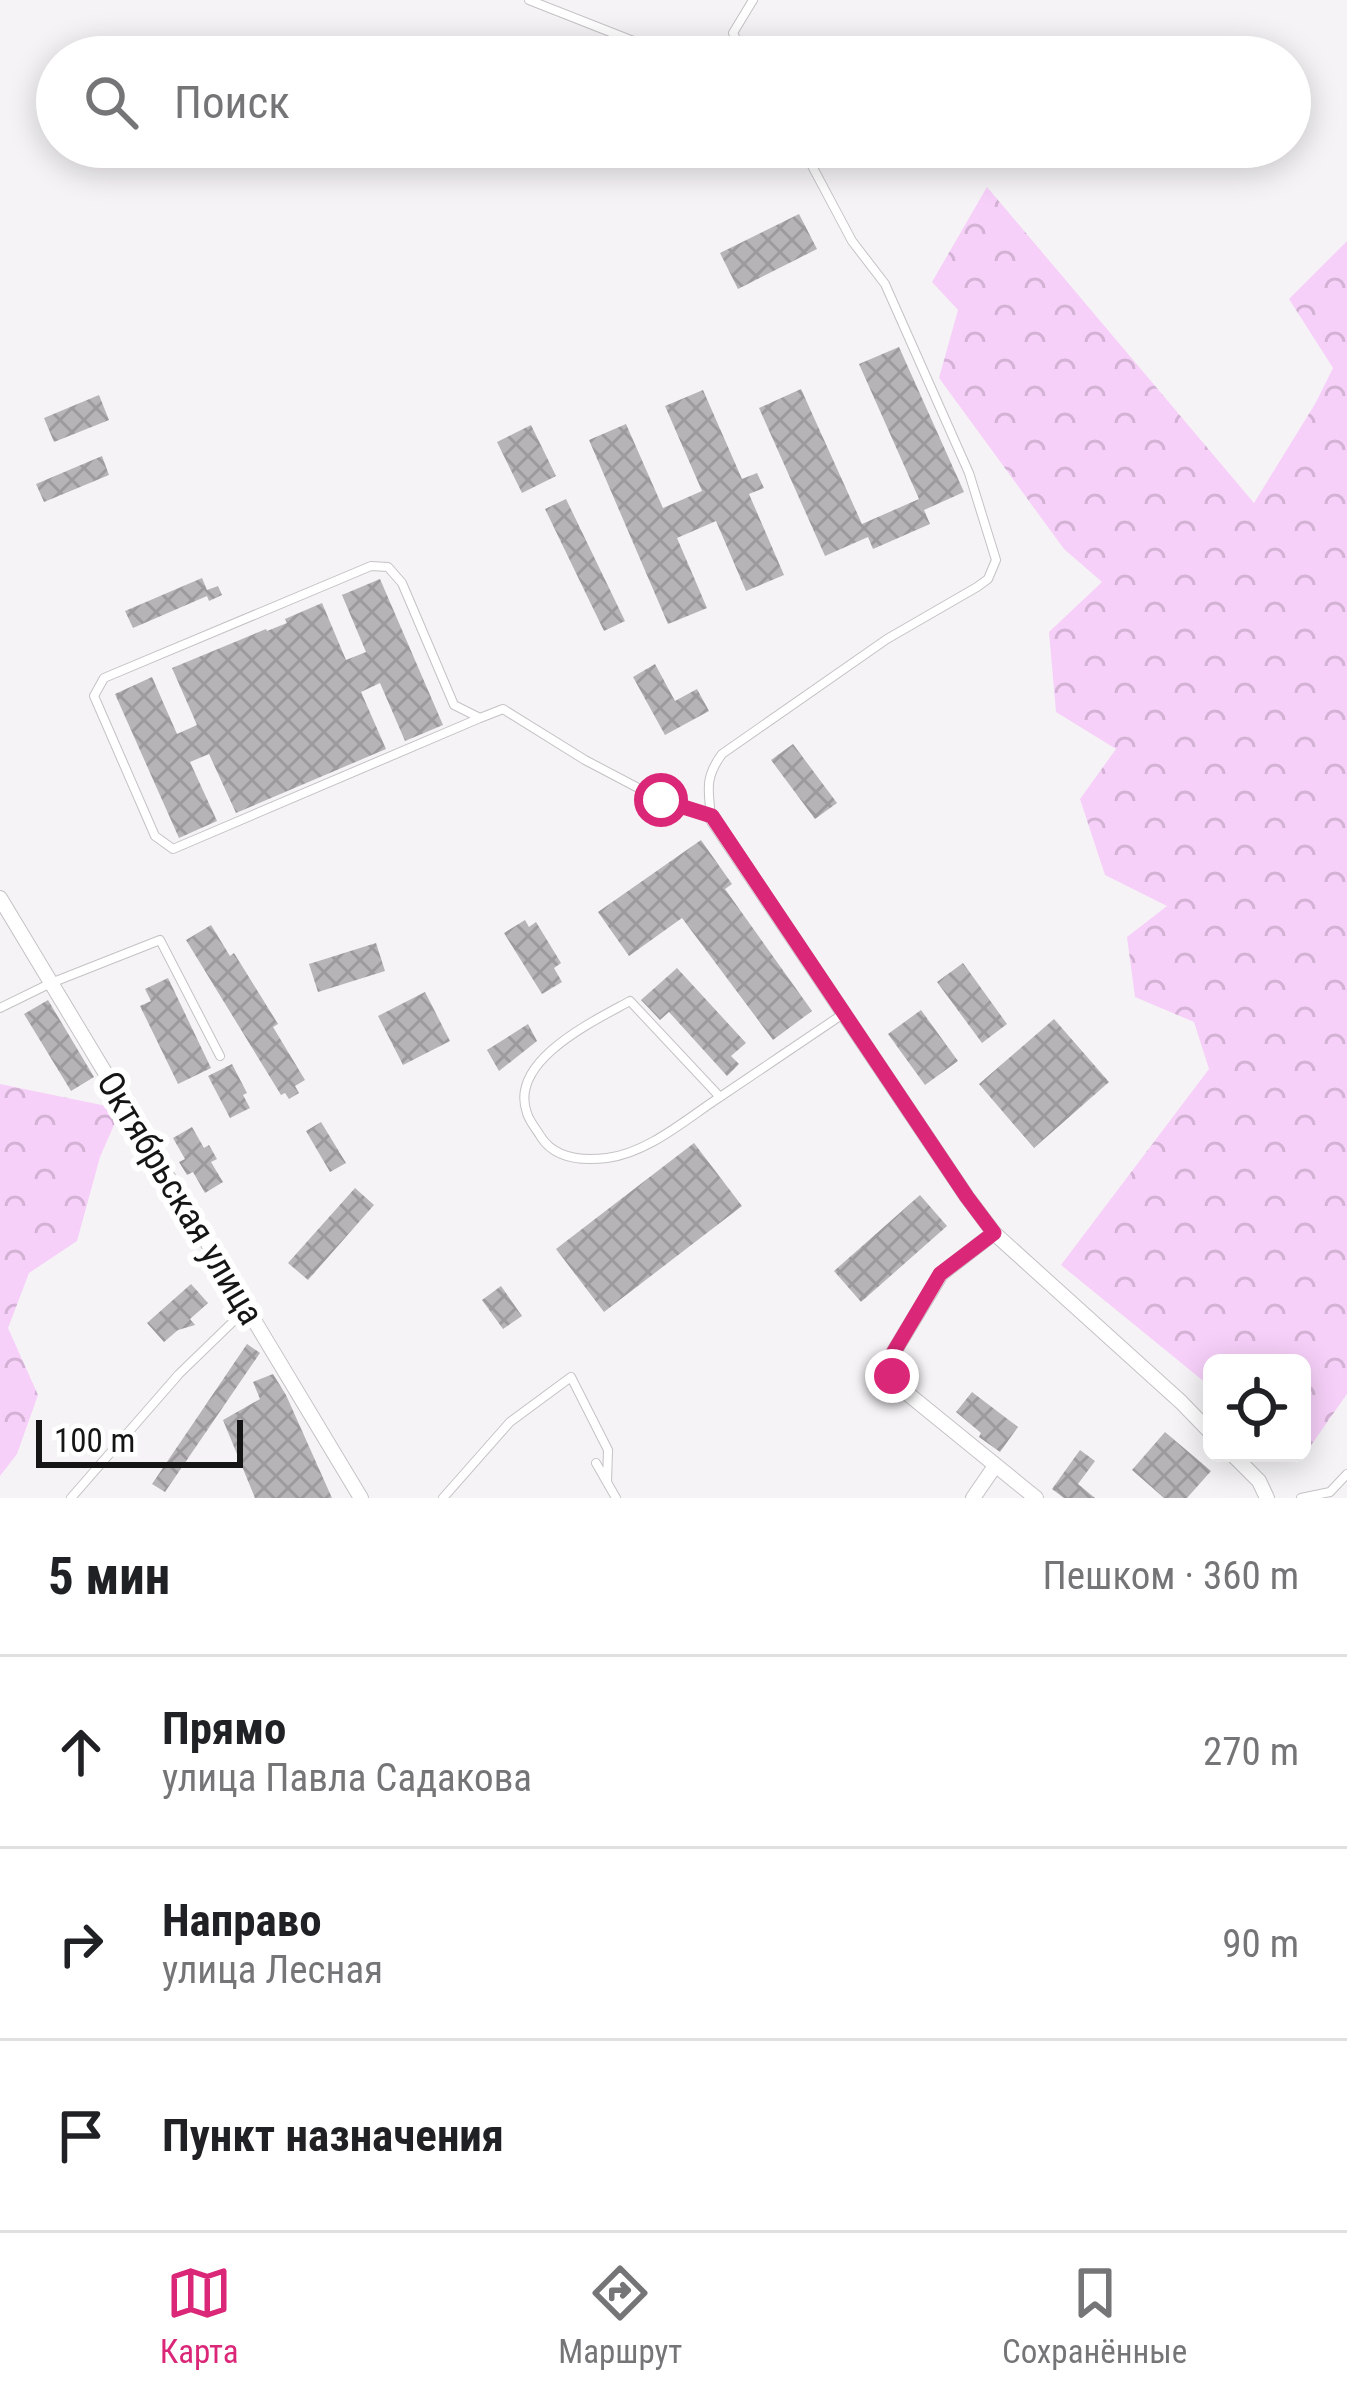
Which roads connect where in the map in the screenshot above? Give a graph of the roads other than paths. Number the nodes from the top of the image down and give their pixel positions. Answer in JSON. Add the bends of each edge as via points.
{"nodes":[{"id":1,"x":530,"y":0,"type":"edge"},
{"id":2,"x":752,"y":0,"type":"edge"},
{"id":3,"x":621,"y":36,"type":"edge"},
{"id":4,"x":735,"y":36,"type":"edge"},
{"id":5,"x":813,"y":168,"type":"edge"},
{"id":6,"x":480,"y":718,"type":"junction"},
{"id":7,"x":712,"y":816,"type":"junction"},
{"id":8,"x":0,"y":898,"type":"edge"},
{"id":9,"x":51,"y":983,"type":"junction"},
{"id":10,"x":0,"y":1008,"type":"edge"},
{"id":11,"x":844,"y":1014,"type":"junction"},
{"id":12,"x":220,"y":1057,"type":"dead end"},
{"id":13,"x":720,"y":1096,"type":"junction"},
{"id":14,"x":994,"y":1233,"type":"junction"},
{"id":15,"x":246,"y":1309,"type":"junction"},
{"id":16,"x":1203,"y":1425,"type":"edge"},
{"id":17,"x":1240,"y":1462,"type":"edge"},
{"id":18,"x":596,"y":1463,"type":"dead end"},
{"id":19,"x":995,"y":1466,"type":"junction"},
{"id":20,"x":1347,"y":1474,"type":"edge"},
{"id":21,"x":607,"y":1482,"type":"junction"},
{"id":22,"x":1267,"y":1497,"type":"edge"},
{"id":23,"x":71,"y":1498,"type":"edge"},
{"id":24,"x":361,"y":1498,"type":"edge"},
{"id":25,"x":443,"y":1498,"type":"edge"},
{"id":26,"x":616,"y":1498,"type":"edge"},
{"id":27,"x":973,"y":1498,"type":"edge"},
{"id":28,"x":1036,"y":1498,"type":"edge"},
{"id":29,"x":1281,"y":1498,"type":"edge"},
{"id":30,"x":1301,"y":1498,"type":"edge"}],
"edges":[{"from":1,"to":3,"type":"lane"},
{"from":2,"to":4,"type":"lane"},
{"from":5,"to":7,"type":"lane","via":[[885,284],[969,473],[996,560],[977,587],[722,754],[707,787]]},
{"from":6,"to":6,"type":"lane","via":[[454,705],[402,583],[388,567],[371,566],[104,678],[94,696],[155,836],[173,849]]},
{"from":6,"to":7,"type":"lane","via":[[503,710],[661,800]]},
{"from":7,"to":11,"type":"street"},
{"from":8,"to":9,"type":"street","name":"Октябрьская улица"},
{"from":9,"to":10,"type":"lane"},
{"from":9,"to":12,"type":"lane","via":[[160,940]]},
{"from":9,"to":15,"type":"street","name":"Октябрьская улица"},
{"from":11,"to":13,"type":"lane"},
{"from":11,"to":14,"type":"street"},
{"from":13,"to":13,"type":"lane","via":[[653,1141],[610,1158],[572,1158],[549,1149],[526,1112],[525,1080],[545,1055],[630,1001]]},
{"from":14,"to":16,"type":"street"},
{"from":14,"to":19,"type":"street","via":[[940,1274],[890,1367],[898,1385]]},
{"from":15,"to":23,"type":"lane"},
{"from":15,"to":24,"type":"street","name":"Октябрьская улица"},
{"from":17,"to":22,"type":"street"},
{"from":18,"to":21,"type":"lane"},
{"from":19,"to":27,"type":"street"},
{"from":19,"to":28,"type":"street"},
{"from":20,"to":30,"type":"lane","via":[[1330,1492]]},
{"from":21,"to":25,"type":"lane","via":[[608,1450],[571,1377],[510,1422]]},
{"from":21,"to":26,"type":"lane"},
{"from":22,"to":29,"type":"lane"}]}
